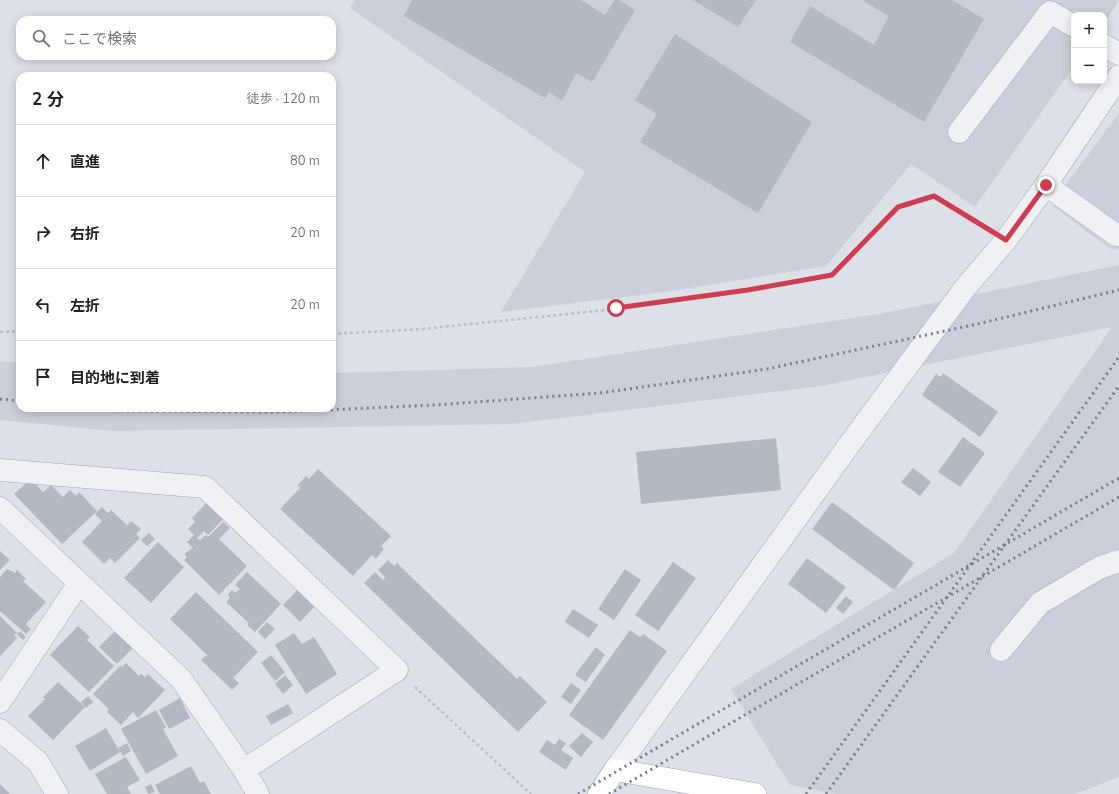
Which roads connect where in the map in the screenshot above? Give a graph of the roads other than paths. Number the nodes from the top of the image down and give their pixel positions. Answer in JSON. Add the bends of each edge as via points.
{"nodes":[{"id":1,"x":1071,"y":24,"type":"edge"},
{"id":2,"x":1107,"y":47,"type":"edge"},
{"id":3,"x":1119,"y":54,"type":"edge"},
{"id":4,"x":1119,"y":76,"type":"edge"},
{"id":5,"x":959,"y":132,"type":"dead end"},
{"id":6,"x":1046,"y":185,"type":"junction"},
{"id":7,"x":1119,"y":235,"type":"edge"},
{"id":8,"x":0,"y":470,"type":"edge"},
{"id":9,"x":0,"y":508,"type":"edge"},
{"id":10,"x":1119,"y":561,"type":"edge"},
{"id":11,"x":79,"y":583,"type":"junction"},
{"id":12,"x":1001,"y":650,"type":"dead end"},
{"id":13,"x":0,"y":702,"type":"edge"},
{"id":14,"x":0,"y":730,"type":"edge"},
{"id":15,"x":244,"y":770,"type":"junction"},
{"id":16,"x":615,"y":770,"type":"junction"},
{"id":17,"x":729,"y":792,"type":"edge"},
{"id":18,"x":57,"y":794,"type":"edge"},
{"id":19,"x":258,"y":794,"type":"edge"},
{"id":20,"x":599,"y":794,"type":"edge"},
{"id":21,"x":755,"y":794,"type":"edge"}],
"edges":[{"from":1,"to":5,"type":"street","via":[[1050,12]]},
{"from":2,"to":3,"type":"street"},
{"from":4,"to":6,"type":"street"},
{"from":6,"to":7,"type":"street"},
{"from":6,"to":16,"type":"street","via":[[1006,240],[965,288],[849,445]]},
{"from":8,"to":15,"type":"street","via":[[206,487],[397,670]]},
{"from":9,"to":11,"type":"street"},
{"from":10,"to":12,"type":"street","via":[[1099,568],[1040,603]]},
{"from":11,"to":13,"type":"street"},
{"from":11,"to":15,"type":"street","via":[[181,679]]},
{"from":14,"to":18,"type":"street","via":[[38,762]]},
{"from":15,"to":19,"type":"street"},
{"from":16,"to":17,"type":"main road"},
{"from":16,"to":20,"type":"main road"},
{"from":17,"to":21,"type":"main road"}]}
